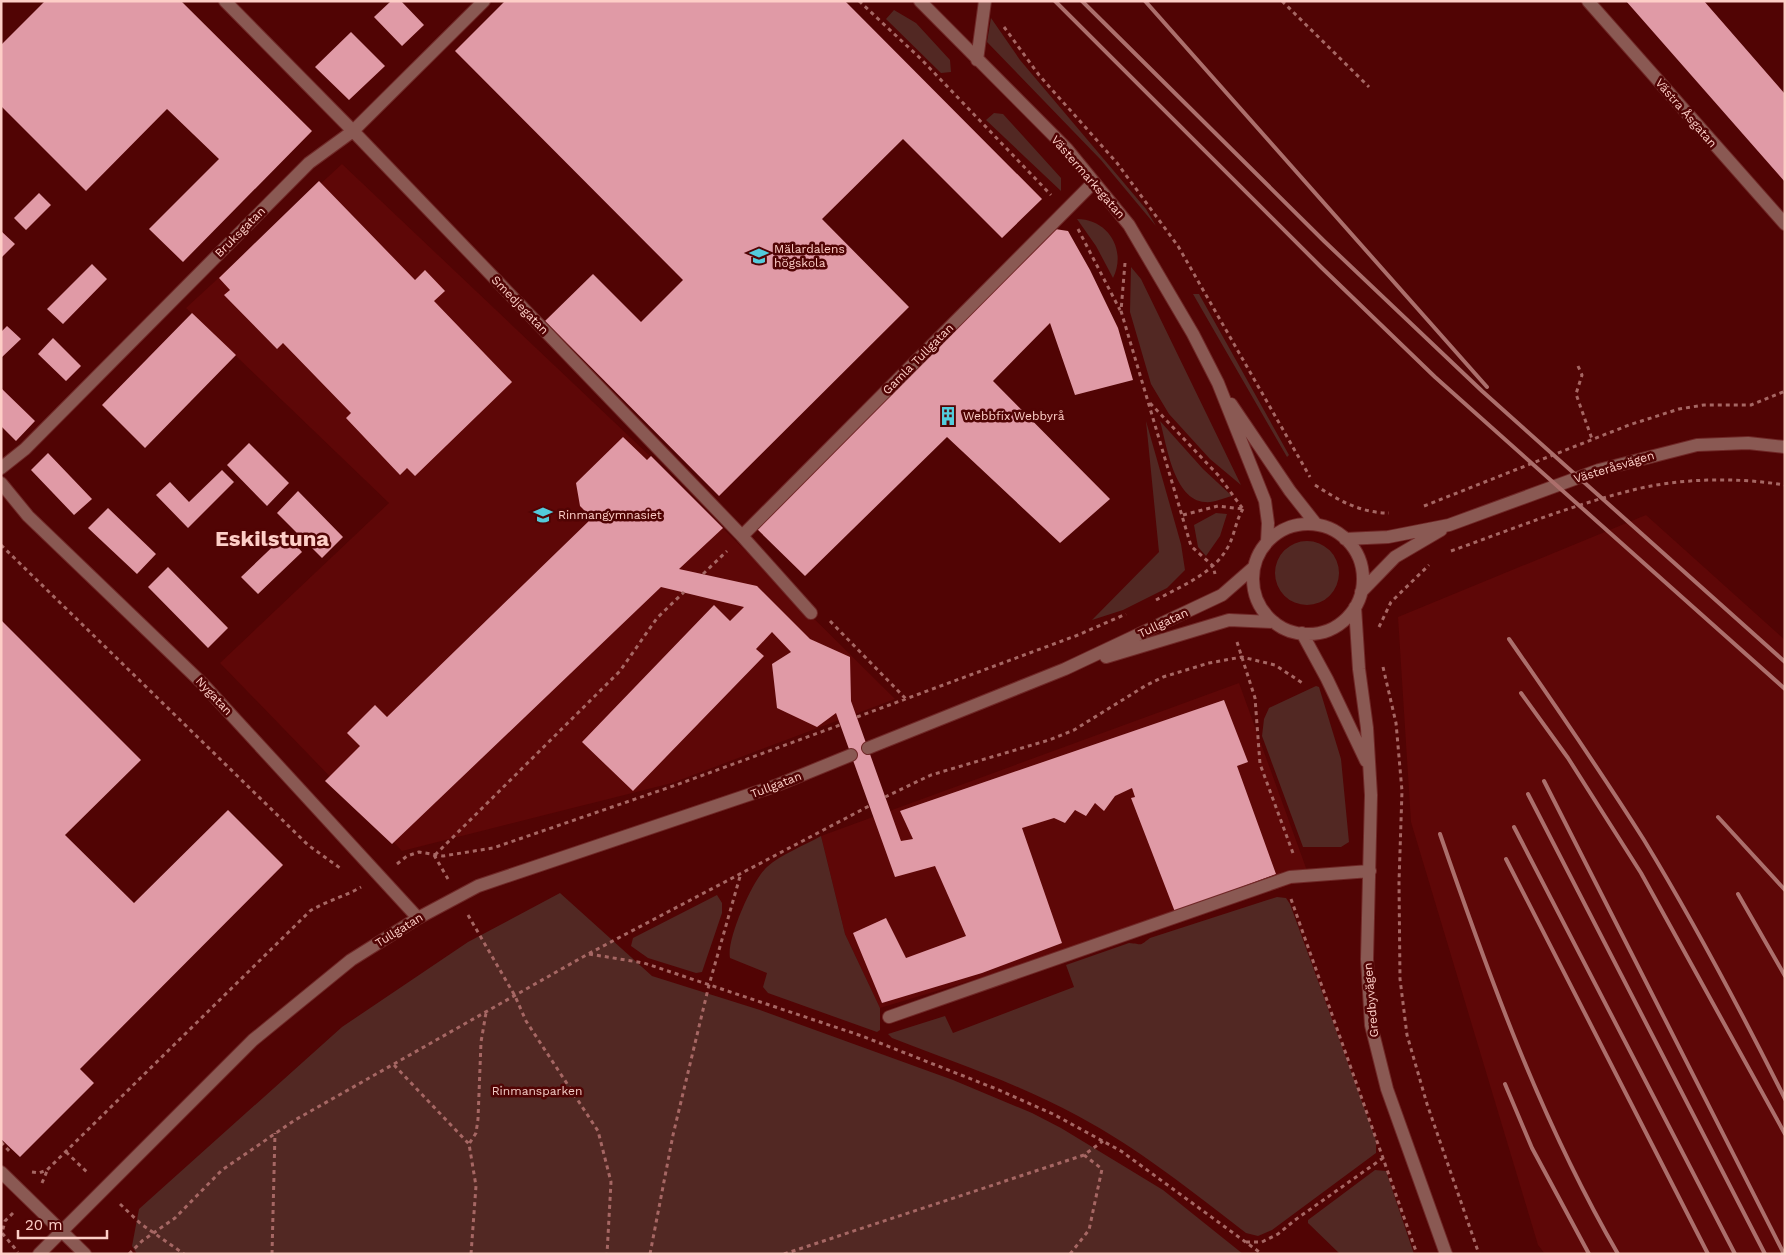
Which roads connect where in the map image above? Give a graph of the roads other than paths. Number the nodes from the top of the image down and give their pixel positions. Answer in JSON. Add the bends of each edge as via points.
{"nodes":[{"id":1,"x":225,"y":1,"type":"edge"},
{"id":2,"x":484,"y":1,"type":"edge"},
{"id":3,"x":920,"y":1,"type":"edge"},
{"id":4,"x":985,"y":1,"type":"edge"},
{"id":5,"x":1588,"y":1,"type":"edge"},
{"id":6,"x":977,"y":60,"type":"junction"},
{"id":7,"x":353,"y":131,"type":"junction"},
{"id":8,"x":1094,"y":182,"type":"junction"},
{"id":9,"x":1785,"y":224,"type":"edge"},
{"id":10,"x":1218,"y":383,"type":"junction"},
{"id":11,"x":1785,"y":447,"type":"edge"},
{"id":12,"x":1,"y":468,"type":"edge"},
{"id":13,"x":1,"y":483,"type":"edge"},
{"id":14,"x":1316,"y":524,"type":"junction"},
{"id":15,"x":1449,"y":524,"type":"junction"},
{"id":16,"x":742,"y":536,"type":"junction"},
{"id":17,"x":1345,"y":539,"type":"junction"},
{"id":18,"x":1267,"y":542,"type":"junction"},
{"id":19,"x":1254,"y":567,"type":"junction"},
{"id":20,"x":1361,"y":592,"type":"junction"},
{"id":21,"x":1355,"y":607,"type":"junction"},
{"id":22,"x":811,"y":613,"type":"road end"},
{"id":23,"x":1274,"y":622,"type":"junction"},
{"id":24,"x":1302,"y":633,"type":"junction"},
{"id":25,"x":1065,"y":669,"type":"junction"},
{"id":26,"x":868,"y":748,"type":"dead end"},
{"id":27,"x":851,"y":755,"type":"dead end"},
{"id":28,"x":1368,"y":765,"type":"junction"},
{"id":29,"x":1370,"y":871,"type":"junction"},
{"id":30,"x":418,"y":918,"type":"junction"},
{"id":31,"x":889,"y":1017,"type":"dead end"},
{"id":32,"x":1,"y":1172,"type":"edge"},
{"id":33,"x":62,"y":1232,"type":"junction"},
{"id":34,"x":39,"y":1254,"type":"edge"},
{"id":35,"x":85,"y":1254,"type":"edge"},
{"id":36,"x":1446,"y":1254,"type":"edge"}],
"edges":[{"from":1,"to":7,"type":"street","name":"Smedjegatan"},
{"from":2,"to":7,"type":"street","name":"Bruksgatan"},
{"from":3,"to":6,"type":"street","name":"Västermarksgatan"},
{"from":4,"to":6,"type":"street"},
{"from":5,"to":9,"type":"street","name":"Västra Åsgatan"},
{"from":6,"to":8,"type":"street","name":"Västermarksgatan","via":[[1067,150]]},
{"from":7,"to":12,"type":"street","name":"Bruksgatan","via":[[310,163],[24,449]]},
{"from":7,"to":16,"type":"street","name":"Smedjegatan"},
{"from":8,"to":10,"type":"street","name":"Västermarksgatan","via":[[1129,225]]},
{"from":8,"to":16,"type":"street","name":"Gamla Tullgatan"},
{"from":10,"to":14,"type":"street","name":"Västermarksgatan","via":[[1290,491]]},
{"from":10,"to":18,"type":"street","name":"Västermarksgatan","via":[[1265,501]]},
{"from":11,"to":15,"type":"street","name":"Västeråsvägen","via":[[1748,443],[1696,445],[1599,470]]},
{"from":13,"to":30,"type":"street","name":"Nygatan","via":[[28,516],[202,683]]},
{"from":14,"to":17,"type":"street","via":[[1332,529]]},
{"from":14,"to":18,"type":"street","via":[[1288,528]]},
{"from":15,"to":17,"type":"street","name":"Västeråsvägen","via":[[1388,537]]},
{"from":15,"to":20,"type":"street","name":"Västeråsvägen","via":[[1395,557]]},
{"from":16,"to":22,"type":"street","name":"Smedjegatan"},
{"from":17,"to":20,"type":"street","via":[[1360,562]]},
{"from":18,"to":19,"type":"street"},
{"from":19,"to":23,"type":"street","via":[[1253,585],[1257,600]]},
{"from":19,"to":25,"type":"street","name":"Tullgatan","via":[[1222,595]]},
{"from":20,"to":21,"type":"street"},
{"from":21,"to":24,"type":"street","via":[[1343,621],[1327,631]]},
{"from":21,"to":28,"type":"street","name":"Gredbyvägen"},
{"from":23,"to":24,"type":"street","via":[[1290,631]]},
{"from":23,"to":25,"type":"street","name":"Tullgatan","via":[[1229,620]]},
{"from":24,"to":28,"type":"street","name":"Gredbyvägen"},
{"from":25,"to":26,"type":"street","name":"Tullgatan"},
{"from":27,"to":30,"type":"street","name":"Tullgatan","via":[[775,786],[478,886]]},
{"from":28,"to":29,"type":"street","name":"Gredbyvägen"},
{"from":29,"to":31,"type":"street","via":[[1290,877]]},
{"from":29,"to":36,"type":"street","name":"Gredbyvägen","via":[[1367,959],[1371,1025],[1387,1089]]},
{"from":30,"to":33,"type":"street","name":"Tullgatan","via":[[352,960],[253,1040]]},
{"from":32,"to":33,"type":"street"},
{"from":33,"to":34,"type":"street","name":"Tullgatan"},
{"from":33,"to":35,"type":"street"}]}
